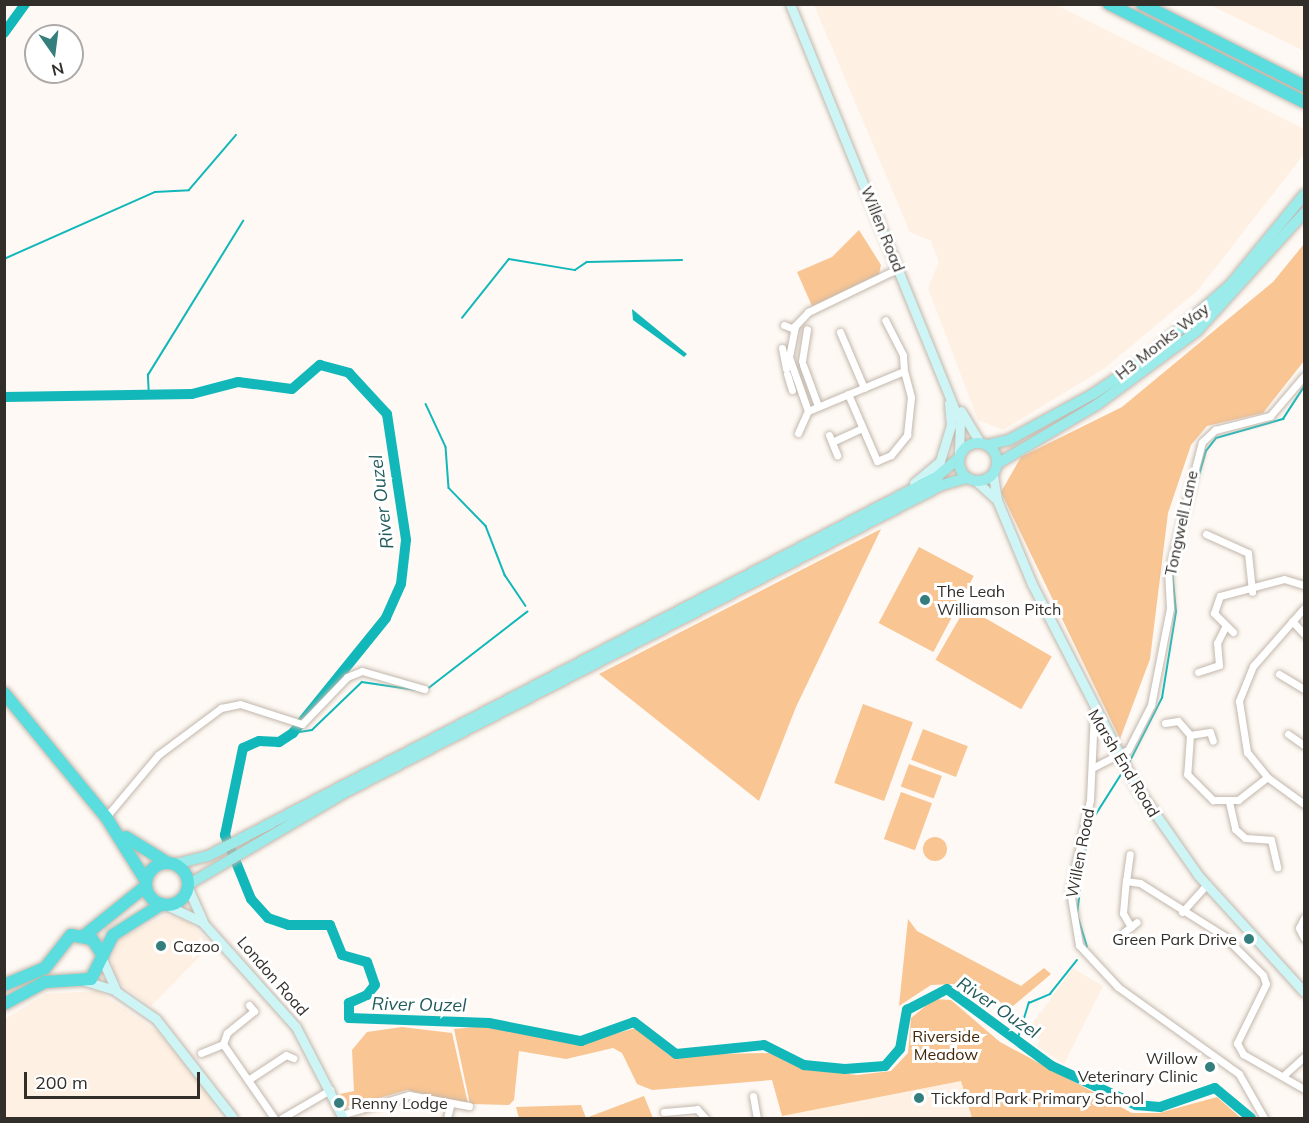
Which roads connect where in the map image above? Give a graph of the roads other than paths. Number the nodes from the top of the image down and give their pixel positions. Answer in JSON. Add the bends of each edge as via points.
{"nodes":[{"id":1,"x":791,"y":4,"type":"edge"},
{"id":2,"x":1109,"y":4,"type":"edge"},
{"id":3,"x":1142,"y":4,"type":"edge"},
{"id":4,"x":1305,"y":86,"type":"edge"},
{"id":5,"x":1305,"y":102,"type":"edge"},
{"id":6,"x":1305,"y":195,"type":"edge"},
{"id":7,"x":1305,"y":213,"type":"edge"},
{"id":8,"x":899,"y":268,"type":"junction"},
{"id":9,"x":885,"y":320,"type":"dead end"},
{"id":10,"x":784,"y":325,"type":"dead end"},
{"id":11,"x":794,"y":329,"type":"junction"},
{"id":12,"x":807,"y":329,"type":"dead end"},
{"id":13,"x":840,"y":332,"type":"dead end"},
{"id":14,"x":791,"y":339,"type":"junction"},
{"id":15,"x":802,"y":342,"type":"junction"},
{"id":16,"x":783,"y":348,"type":"dead end"},
{"id":17,"x":787,"y":358,"type":"junction"},
{"id":18,"x":904,"y":371,"type":"junction"},
{"id":19,"x":790,"y":376,"type":"junction"},
{"id":20,"x":1305,"y":376,"type":"edge"},
{"id":21,"x":864,"y":388,"type":"junction"},
{"id":22,"x":792,"y":390,"type":"dead end"},
{"id":23,"x":948,"y":392,"type":"junction"},
{"id":24,"x":848,"y":394,"type":"junction"},
{"id":25,"x":818,"y":406,"type":"junction"},
{"id":26,"x":808,"y":411,"type":"junction"},
{"id":27,"x":862,"y":428,"type":"junction"},
{"id":28,"x":798,"y":433,"type":"dead end"},
{"id":29,"x":983,"y":444,"type":"junction"},
{"id":30,"x":837,"y":455,"type":"dead end"},
{"id":31,"x":959,"y":458,"type":"junction"},
{"id":32,"x":997,"y":464,"type":"junction"},
{"id":33,"x":993,"y":475,"type":"junction"},
{"id":34,"x":966,"y":478,"type":"junction"},
{"id":35,"x":977,"y":482,"type":"junction"},
{"id":36,"x":891,"y":500,"type":"junction"},
{"id":37,"x":997,"y":500,"type":"junction"},
{"id":38,"x":1206,"y":534,"type":"dead end"},
{"id":39,"x":1305,"y":585,"type":"edge"},
{"id":40,"x":1252,"y":592,"type":"junction"},
{"id":41,"x":1305,"y":608,"type":"edge"},
{"id":42,"x":1292,"y":621,"type":"junction"},
{"id":43,"x":1225,"y":627,"type":"junction"},
{"id":44,"x":1233,"y":632,"type":"dead end"},
{"id":45,"x":1305,"y":634,"type":"edge"},
{"id":46,"x":1198,"y":672,"type":"dead end"},
{"id":47,"x":1279,"y":674,"type":"dead end"},
{"id":48,"x":424,"y":689,"type":"dead end"},
{"id":49,"x":1305,"y":689,"type":"edge"},
{"id":50,"x":4,"y":693,"type":"edge"},
{"id":51,"x":1094,"y":712,"type":"junction"},
{"id":52,"x":1165,"y":723,"type":"dead end"},
{"id":53,"x":1288,"y":734,"type":"dead end"},
{"id":54,"x":1190,"y":735,"type":"junction"},
{"id":55,"x":1213,"y":741,"type":"dead end"},
{"id":56,"x":1305,"y":745,"type":"edge"},
{"id":57,"x":1120,"y":758,"type":"junction"},
{"id":58,"x":1094,"y":767,"type":"junction"},
{"id":59,"x":1267,"y":777,"type":"junction"},
{"id":60,"x":1229,"y":802,"type":"junction"},
{"id":61,"x":1305,"y":804,"type":"edge"},
{"id":62,"x":106,"y":817,"type":"junction"},
{"id":63,"x":283,"y":820,"type":"junction"},
{"id":64,"x":1130,"y":854,"type":"dead end"},
{"id":65,"x":211,"y":860,"type":"junction"},
{"id":66,"x":171,"y":864,"type":"junction"},
{"id":67,"x":1277,"y":867,"type":"dead end"},
{"id":68,"x":1126,"y":882,"type":"junction"},
{"id":69,"x":146,"y":883,"type":"junction"},
{"id":70,"x":1206,"y":885,"type":"junction"},
{"id":71,"x":188,"y":886,"type":"junction"},
{"id":72,"x":164,"y":905,"type":"junction"},
{"id":73,"x":1182,"y":912,"type":"junction"},
{"id":74,"x":1305,"y":918,"type":"edge"},
{"id":75,"x":204,"y":924,"type":"junction"},
{"id":76,"x":1131,"y":927,"type":"dead end"},
{"id":77,"x":85,"y":935,"type":"junction"},
{"id":78,"x":1305,"y":938,"type":"edge"},
{"id":79,"x":55,"y":955,"type":"junction"},
{"id":80,"x":103,"y":958,"type":"junction"},
{"id":81,"x":69,"y":980,"type":"junction"},
{"id":82,"x":85,"y":981,"type":"junction"},
{"id":83,"x":4,"y":986,"type":"edge"},
{"id":84,"x":117,"y":992,"type":"junction"},
{"id":85,"x":1305,"y":992,"type":"edge"},
{"id":86,"x":4,"y":1004,"type":"edge"},
{"id":87,"x":249,"y":1005,"type":"dead end"},
{"id":88,"x":223,"y":1044,"type":"junction"},
{"id":89,"x":201,"y":1053,"type":"dead end"},
{"id":90,"x":1305,"y":1057,"type":"edge"},
{"id":91,"x":293,"y":1058,"type":"dead end"},
{"id":92,"x":1285,"y":1074,"type":"junction"},
{"id":93,"x":248,"y":1080,"type":"junction"},
{"id":94,"x":1305,"y":1089,"type":"edge"},
{"id":95,"x":330,"y":1090,"type":"junction"},
{"id":96,"x":753,"y":1096,"type":"dead end"},
{"id":97,"x":450,"y":1106,"type":"junction"},
{"id":98,"x":470,"y":1106,"type":"dead end"},
{"id":99,"x":663,"y":1112,"type":"dead end"},
{"id":100,"x":342,"y":1117,"type":"edge"},
{"id":101,"x":232,"y":1119,"type":"edge"},
{"id":102,"x":274,"y":1119,"type":"edge"},
{"id":103,"x":282,"y":1119,"type":"edge"},
{"id":104,"x":447,"y":1119,"type":"edge"},
{"id":105,"x":705,"y":1119,"type":"edge"},
{"id":106,"x":757,"y":1119,"type":"edge"},
{"id":107,"x":1264,"y":1119,"type":"edge"}],
"edges":[{"from":1,"to":8,"type":"street","name":"Willen Road"},
{"from":1,"to":29,"type":"street","name":"Willen Road","via":[[964,420]]},
{"from":2,"to":5,"type":"highway"},
{"from":3,"to":4,"type":"highway"},
{"from":6,"to":29,"type":"main road","name":"H3 Monks Way","via":[[1230,285],[1148,357],[1093,394],[1009,440]]},
{"from":7,"to":32,"type":"main road","name":"H3 Monks Way","via":[[1197,331],[1107,398]]},
{"from":8,"to":11,"type":"street","via":[[808,312]]},
{"from":8,"to":23,"type":"street","name":"Willen Road"},
{"from":9,"to":18,"type":"street","via":[[903,355]]},
{"from":10,"to":11,"type":"street"},
{"from":11,"to":14,"type":"street"},
{"from":12,"to":15,"type":"street"},
{"from":13,"to":21,"type":"street"},
{"from":14,"to":15,"type":"street"},
{"from":14,"to":17,"type":"street"},
{"from":15,"to":25,"type":"street","via":[[802,363]]},
{"from":16,"to":17,"type":"street"},
{"from":17,"to":19,"type":"street"},
{"from":17,"to":19,"type":"street"},
{"from":18,"to":21,"type":"street"},
{"from":18,"to":27,"type":"street","via":[[911,397],[907,435],[891,455],[877,461]]},
{"from":19,"to":22,"type":"street"},
{"from":19,"to":26,"type":"street"},
{"from":20,"to":57,"type":"street","name":"Tongwell Lane","via":[[1270,416],[1215,430],[1202,442],[1168,574],[1170,608],[1161,670],[1151,705]]},
{"from":21,"to":24,"type":"street"},
{"from":23,"to":31,"type":"street","name":"Willen Road","via":[[960,422]]},
{"from":23,"to":36,"type":"street","via":[[951,426],[940,461]]},
{"from":24,"to":25,"type":"street"},
{"from":24,"to":27,"type":"street"},
{"from":25,"to":26,"type":"street"},
{"from":26,"to":28,"type":"street"},
{"from":27,"to":30,"type":"street","via":[[831,439]]},
{"from":29,"to":31,"type":"main road","via":[[965,448]]},
{"from":29,"to":32,"type":"main road"},
{"from":31,"to":34,"type":"main road"},
{"from":31,"to":36,"type":"main road","via":[[938,476]]},
{"from":32,"to":33,"type":"main road"},
{"from":33,"to":35,"type":"main road"},
{"from":33,"to":37,"type":"street","name":"Marsh End Road"},
{"from":34,"to":35,"type":"main road"},
{"from":34,"to":63,"type":"main road","via":[[942,485]]},
{"from":35,"to":37,"type":"street","name":"Marsh End Road"},
{"from":36,"to":63,"type":"main road"},
{"from":37,"to":51,"type":"street","name":"Marsh End Road"},
{"from":38,"to":40,"type":"street","via":[[1248,554]]},
{"from":39,"to":40,"type":"street","via":[[1284,579]]},
{"from":40,"to":43,"type":"street","via":[[1220,596],[1214,613]]},
{"from":41,"to":42,"type":"street"},
{"from":42,"to":45,"type":"street"},
{"from":42,"to":59,"type":"street","via":[[1253,666],[1239,701],[1247,752]]},
{"from":43,"to":44,"type":"street"},
{"from":43,"to":46,"type":"street","via":[[1217,643],[1217,672]]},
{"from":47,"to":49,"type":"street"},
{"from":48,"to":62,"type":"street","via":[[362,671],[347,677],[302,724],[240,704],[221,708],[158,755]]},
{"from":50,"to":62,"type":"highway"},
{"from":51,"to":57,"type":"street","name":"Marsh End Road"},
{"from":51,"to":58,"type":"street","name":"Willen Road"},
{"from":52,"to":54,"type":"street","via":[[1178,721]]},
{"from":53,"to":56,"type":"street"},
{"from":54,"to":55,"type":"street","via":[[1210,732]]},
{"from":54,"to":60,"type":"street","via":[[1187,774],[1196,789]]},
{"from":57,"to":58,"type":"street"},
{"from":57,"to":70,"type":"street","name":"Marsh End Road"},
{"from":58,"to":107,"type":"street","name":"Willen Road","via":[[1070,891],[1079,945],[1097,970],[1207,1049],[1252,1089]]},
{"from":59,"to":60,"type":"street","via":[[1250,794]]},
{"from":59,"to":61,"type":"street"},
{"from":60,"to":67,"type":"street","via":[[1235,829],[1245,838],[1274,838]]},
{"from":62,"to":66,"type":"highway","via":[[131,842]]},
{"from":62,"to":69,"type":"highway"},
{"from":63,"to":65,"type":"main road"},
{"from":64,"to":68,"type":"street"},
{"from":65,"to":66,"type":"main road"},
{"from":65,"to":71,"type":"main road"},
{"from":66,"to":69,"type":"highway","via":[[153,869]]},
{"from":66,"to":71,"type":"highway"},
{"from":68,"to":73,"type":"street","via":[[1140,883]]},
{"from":68,"to":76,"type":"street","via":[[1122,913]]},
{"from":69,"to":72,"type":"highway"},
{"from":69,"to":77,"type":"highway"},
{"from":70,"to":73,"type":"street"},
{"from":70,"to":85,"type":"street","name":"Marsh End Road"},
{"from":71,"to":72,"type":"highway","via":[[181,900]]},
{"from":71,"to":75,"type":"street","name":"London Road"},
{"from":72,"to":75,"type":"street","name":"London Road"},
{"from":72,"to":80,"type":"highway","via":[[113,935]]},
{"from":73,"to":92,"type":"street","via":[[1224,936],[1263,975],[1264,994],[1237,1043],[1243,1054]]},
{"from":74,"to":78,"type":"street","via":[[1299,928]]},
{"from":75,"to":95,"type":"street","name":"London Road","via":[[291,1020]]},
{"from":77,"to":79,"type":"highway","via":[[64,939]]},
{"from":77,"to":80,"type":"highway","via":[[98,944]]},
{"from":79,"to":81,"type":"highway","via":[[58,971]]},
{"from":79,"to":83,"type":"highway","via":[[41,971]]},
{"from":80,"to":82,"type":"highway"},
{"from":80,"to":84,"type":"street"},
{"from":81,"to":82,"type":"highway"},
{"from":81,"to":86,"type":"highway","via":[[38,984]]},
{"from":82,"to":84,"type":"street"},
{"from":84,"to":101,"type":"street","via":[[156,1019]]},
{"from":87,"to":88,"type":"street","via":[[254,1011],[227,1033]]},
{"from":88,"to":89,"type":"street"},
{"from":88,"to":93,"type":"street"},
{"from":90,"to":92,"type":"street"},
{"from":91,"to":93,"type":"street","via":[[286,1051]]},
{"from":92,"to":94,"type":"street"},
{"from":93,"to":102,"type":"street"},
{"from":95,"to":100,"type":"street","name":"London Road"},
{"from":95,"to":103,"type":"street"},
{"from":96,"to":106,"type":"street"},
{"from":97,"to":98,"type":"street"},
{"from":97,"to":100,"type":"street","via":[[404,1095]]},
{"from":97,"to":104,"type":"street"},
{"from":99,"to":105,"type":"street","via":[[698,1109]]}]}
